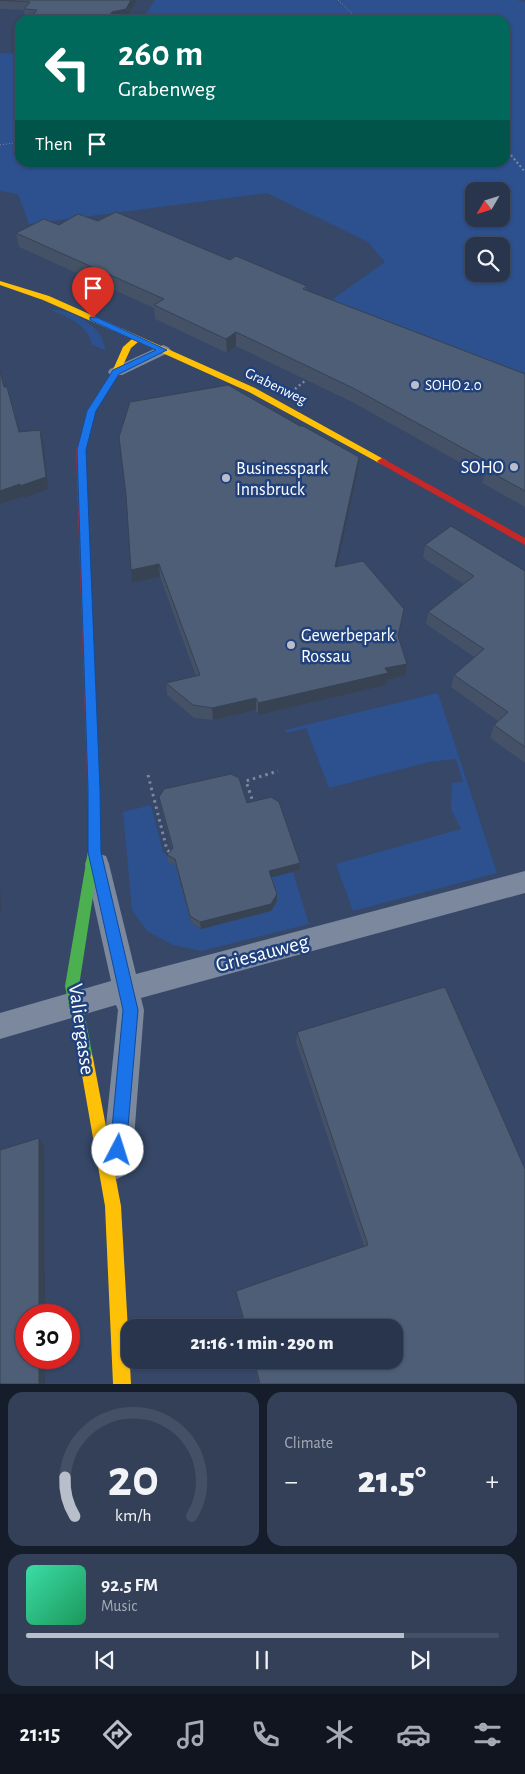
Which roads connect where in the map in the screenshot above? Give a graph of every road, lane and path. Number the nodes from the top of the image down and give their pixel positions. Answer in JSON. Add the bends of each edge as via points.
{"nodes":[{"id":1,"x":338,"y":0,"type":"edge"},
{"id":2,"x":353,"y":15,"type":"edge"},
{"id":3,"x":15,"y":143,"type":"edge"},
{"id":4,"x":0,"y":145,"type":"edge"},
{"id":5,"x":510,"y":154,"type":"edge"},
{"id":6,"x":525,"y":172,"type":"edge"},
{"id":7,"x":0,"y":283,"type":"edge"},
{"id":8,"x":138,"y":338,"type":"junction"},
{"id":9,"x":163,"y":350,"type":"junction"},
{"id":10,"x":116,"y":372,"type":"junction"},
{"id":11,"x":306,"y":380,"type":"edge"},
{"id":12,"x":291,"y":392,"type":"dead end"},
{"id":13,"x":525,"y":542,"type":"edge"},
{"id":14,"x":278,"y":771,"type":"dead end"},
{"id":15,"x":148,"y":775,"type":"dead end"},
{"id":16,"x":255,"y":808,"type":"edge"},
{"id":17,"x":94,"y":852,"type":"junction"},
{"id":18,"x":174,"y":855,"type":"edge"},
{"id":19,"x":525,"y":882,"type":"edge"},
{"id":20,"x":126,"y":989,"type":"junction"},
{"id":21,"x":75,"y":1003,"type":"junction"},
{"id":22,"x":0,"y":1026,"type":"edge"},
{"id":23,"x":113,"y":1206,"type":"junction"},
{"id":24,"x":122,"y":1384,"type":"edge"}],
"edges":[{"from":1,"to":2,"type":"path"},
{"from":3,"to":4,"type":"path"},
{"from":5,"to":6,"type":"path"},
{"from":7,"to":8,"type":"street","name":"Grabenweg","via":[[46,298]]},
{"from":8,"to":9,"type":"street","name":"Grabenweg"},
{"from":8,"to":10,"type":"street","name":"Valiergasse","via":[[127,346]]},
{"from":9,"to":10,"type":"street"},
{"from":9,"to":13,"type":"street","name":"Grabenweg","via":[[310,420]]},
{"from":10,"to":17,"type":"street","name":"Valiergasse","via":[[91,411],[81,450]]},
{"from":11,"to":12,"type":"path"},
{"from":14,"to":16,"type":"path","via":[[246,781]]},
{"from":15,"to":18,"type":"path","via":[[167,850]]},
{"from":17,"to":20,"type":"street","name":"Valiergasse"},
{"from":17,"to":21,"type":"street","name":"Valiergasse","via":[[72,986]]},
{"from":19,"to":20,"type":"street","name":"Griesauweg"},
{"from":20,"to":21,"type":"street","name":"Griesauweg"},
{"from":20,"to":23,"type":"street","name":"Valiergasse","via":[[131,1010]]},
{"from":21,"to":22,"type":"street","name":"Griesauweg"},
{"from":21,"to":23,"type":"street","name":"Valiergasse"},
{"from":23,"to":24,"type":"street","name":"Valiergasse"}]}
